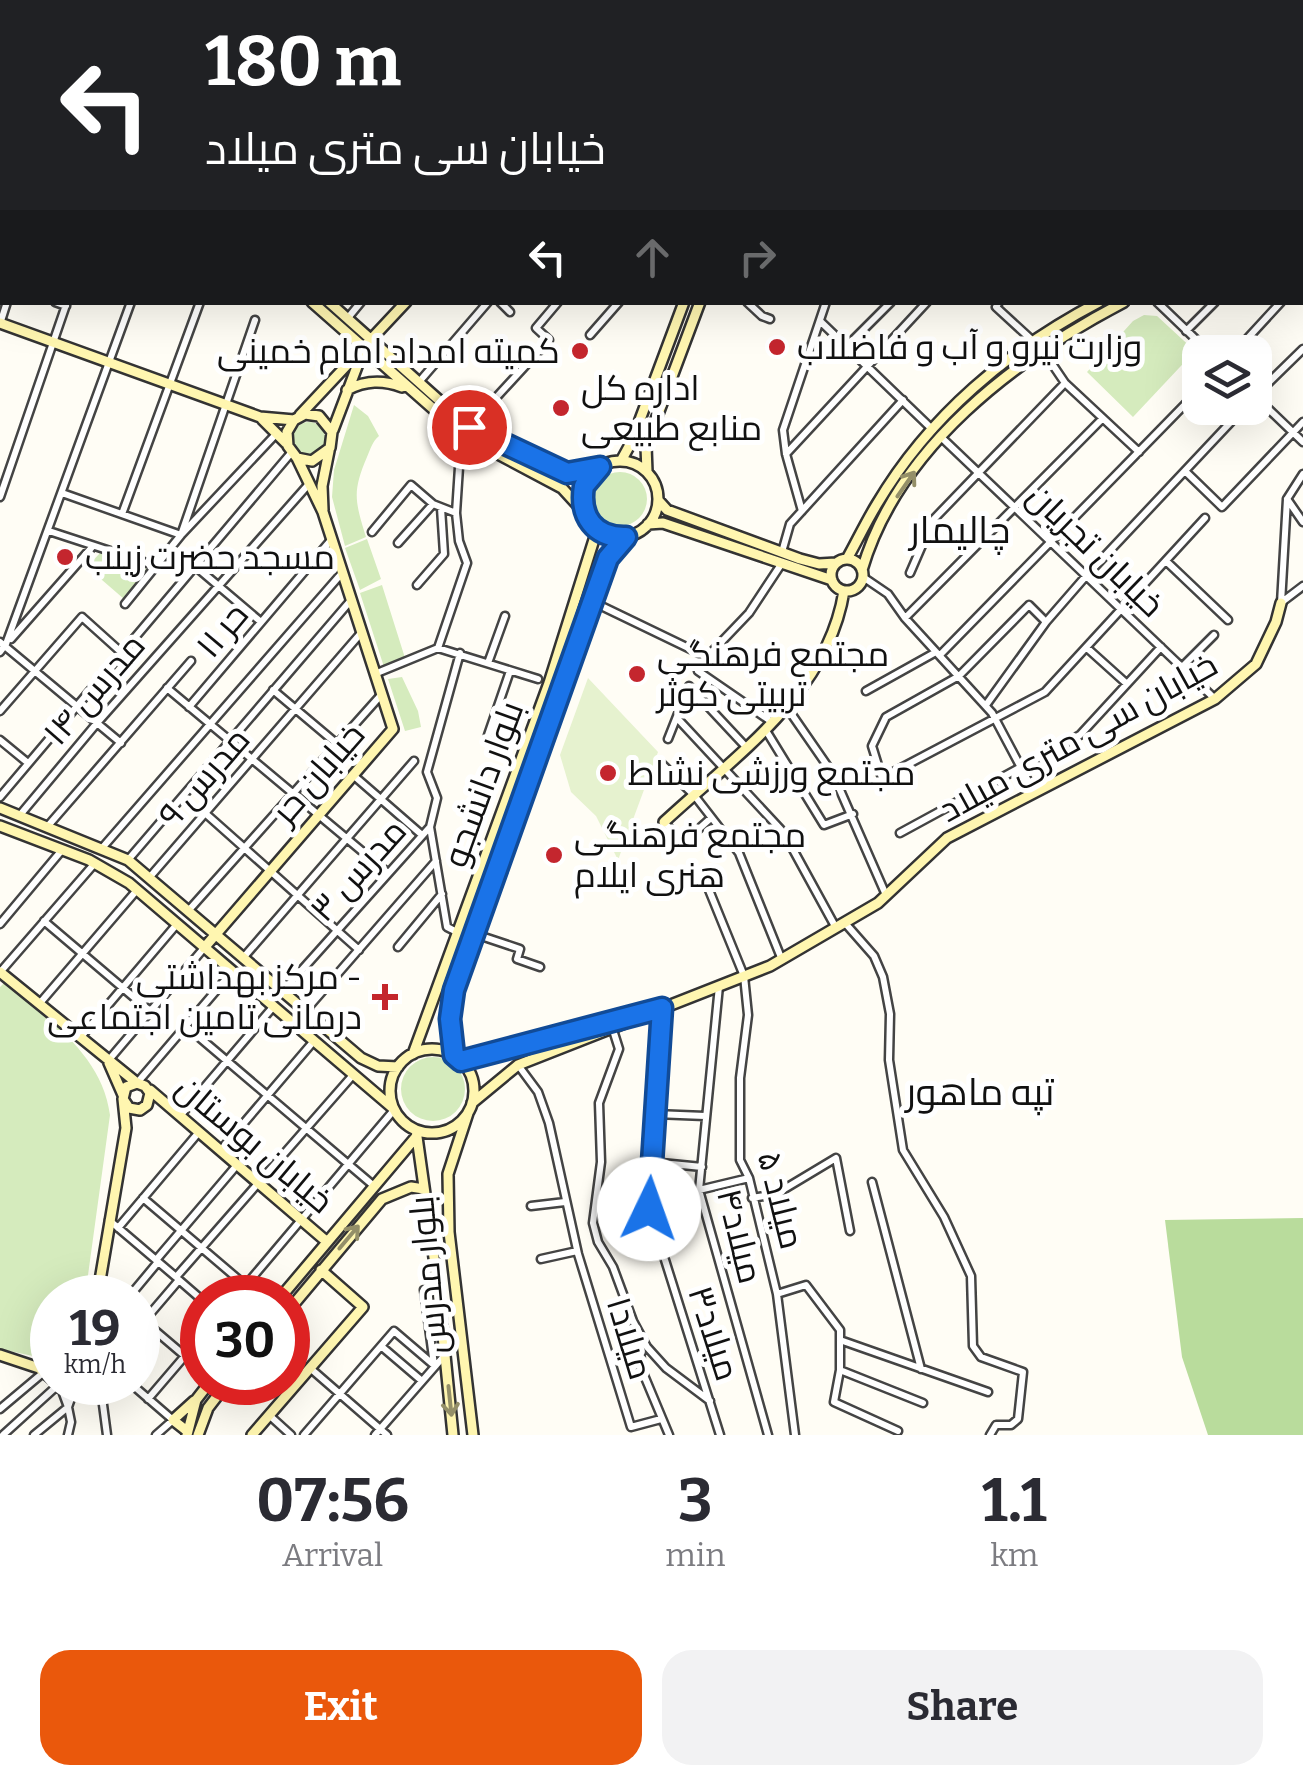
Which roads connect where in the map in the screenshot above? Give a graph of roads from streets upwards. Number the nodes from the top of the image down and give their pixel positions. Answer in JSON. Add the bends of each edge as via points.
{"nodes":[{"id":1,"x":66,"y":305,"type":"edge"},
{"id":2,"x":130,"y":305,"type":"edge"},
{"id":3,"x":199,"y":305,"type":"edge"},
{"id":4,"x":316,"y":305,"type":"edge"},
{"id":5,"x":332,"y":305,"type":"edge"},
{"id":6,"x":358,"y":305,"type":"edge"},
{"id":7,"x":403,"y":305,"type":"edge"},
{"id":8,"x":485,"y":305,"type":"edge"},
{"id":9,"x":503,"y":305,"type":"edge"},
{"id":10,"x":555,"y":305,"type":"edge"},
{"id":11,"x":616,"y":305,"type":"edge"},
{"id":12,"x":683,"y":305,"type":"edge"},
{"id":13,"x":699,"y":305,"type":"edge"},
{"id":14,"x":750,"y":305,"type":"edge"},
{"id":15,"x":825,"y":305,"type":"edge"},
{"id":16,"x":888,"y":305,"type":"edge"},
{"id":17,"x":923,"y":305,"type":"edge"},
{"id":18,"x":998,"y":305,"type":"edge"},
{"id":19,"x":1094,"y":305,"type":"edge"},
{"id":20,"x":1119,"y":305,"type":"edge"},
{"id":21,"x":1159,"y":305,"type":"edge"},
{"id":22,"x":1212,"y":305,"type":"edge"},
{"id":23,"x":1279,"y":305,"type":"edge"},
{"id":24,"x":510,"y":312,"type":"dead end"},
{"id":25,"x":347,"y":318,"type":"junction"},
{"id":26,"x":770,"y":319,"type":"dead end"},
{"id":27,"x":255,"y":320,"type":"dead end"},
{"id":28,"x":820,"y":321,"type":"junction"},
{"id":29,"x":0,"y":323,"type":"edge"},
{"id":30,"x":1186,"y":331,"type":"junction"},
{"id":31,"x":590,"y":335,"type":"dead end"},
{"id":32,"x":1190,"y":335,"type":"edge"},
{"id":33,"x":1251,"y":335,"type":"edge"},
{"id":34,"x":1033,"y":341,"type":"junction"},
{"id":35,"x":53,"y":342,"type":"junction"},
{"id":36,"x":368,"y":345,"type":"junction"},
{"id":37,"x":848,"y":346,"type":"junction"},
{"id":38,"x":1303,"y":348,"type":"edge"},
{"id":39,"x":1042,"y":350,"type":"junction"},
{"id":40,"x":108,"y":362,"type":"junction"},
{"id":41,"x":867,"y":364,"type":"junction"},
{"id":42,"x":1272,"y":379,"type":"edge"},
{"id":43,"x":168,"y":384,"type":"junction"},
{"id":44,"x":1066,"y":384,"type":"junction"},
{"id":45,"x":414,"y":386,"type":"junction"},
{"id":46,"x":347,"y":390,"type":"junction"},
{"id":47,"x":903,"y":400,"type":"junction"},
{"id":48,"x":225,"y":404,"type":"junction"},
{"id":49,"x":1182,"y":408,"type":"edge"},
{"id":50,"x":1272,"y":413,"type":"edge"},
{"id":51,"x":260,"y":417,"type":"junction"},
{"id":52,"x":296,"y":418,"type":"junction"},
{"id":53,"x":1102,"y":419,"type":"junction"},
{"id":54,"x":1303,"y":422,"type":"edge"},
{"id":55,"x":450,"y":424,"type":"junction"},
{"id":56,"x":1228,"y":425,"type":"edge"},
{"id":57,"x":469,"y":427,"type":"junction"},
{"id":58,"x":933,"y":430,"type":"junction"},
{"id":59,"x":332,"y":432,"type":"junction"},
{"id":60,"x":278,"y":433,"type":"junction"},
{"id":61,"x":1292,"y":433,"type":"junction"},
{"id":62,"x":942,"y":438,"type":"junction"},
{"id":63,"x":1303,"y":442,"type":"edge"},
{"id":64,"x":330,"y":448,"type":"junction"},
{"id":65,"x":1142,"y":449,"type":"junction"},
{"id":66,"x":292,"y":452,"type":"junction"},
{"id":67,"x":786,"y":454,"type":"junction"},
{"id":68,"x":621,"y":461,"type":"junction"},
{"id":69,"x":600,"y":467,"type":"junction"},
{"id":70,"x":647,"y":472,"type":"junction"},
{"id":71,"x":977,"y":472,"type":"junction"},
{"id":72,"x":1182,"y":473,"type":"junction"},
{"id":73,"x":1303,"y":474,"type":"edge"},
{"id":74,"x":308,"y":485,"type":"junction"},
{"id":75,"x":62,"y":493,"type":"junction"},
{"id":76,"x":0,"y":497,"type":"edge"},
{"id":77,"x":658,"y":500,"type":"junction"},
{"id":78,"x":1287,"y":500,"type":"junction"},
{"id":79,"x":433,"y":504,"type":"junction"},
{"id":80,"x":1013,"y":506,"type":"junction"},
{"id":81,"x":441,"y":508,"type":"junction"},
{"id":82,"x":802,"y":511,"type":"junction"},
{"id":83,"x":323,"y":512,"type":"junction"},
{"id":84,"x":456,"y":512,"type":"junction"},
{"id":85,"x":584,"y":512,"type":"junction"},
{"id":86,"x":122,"y":514,"type":"junction"},
{"id":87,"x":1204,"y":518,"type":"dead end"},
{"id":88,"x":1303,"y":522,"type":"edge"},
{"id":89,"x":648,"y":524,"type":"junction"},
{"id":90,"x":597,"y":530,"type":"junction"},
{"id":91,"x":49,"y":531,"type":"junction"},
{"id":92,"x":372,"y":532,"type":"dead end"},
{"id":93,"x":181,"y":535,"type":"junction"},
{"id":94,"x":626,"y":537,"type":"junction"},
{"id":95,"x":332,"y":539,"type":"junction"},
{"id":96,"x":398,"y":543,"type":"dead end"},
{"id":97,"x":1052,"y":543,"type":"junction"},
{"id":98,"x":93,"y":546,"type":"junction"},
{"id":99,"x":782,"y":557,"type":"junction"},
{"id":100,"x":841,"y":561,"type":"junction"},
{"id":101,"x":1166,"y":562,"type":"junction"},
{"id":102,"x":156,"y":566,"type":"junction"},
{"id":103,"x":195,"y":566,"type":"junction"},
{"id":104,"x":343,"y":572,"type":"junction"},
{"id":105,"x":863,"y":573,"type":"junction"},
{"id":106,"x":910,"y":573,"type":"dead end"},
{"id":107,"x":1086,"y":576,"type":"junction"},
{"id":108,"x":832,"y":580,"type":"junction"},
{"id":109,"x":218,"y":586,"type":"junction"},
{"id":110,"x":417,"y":586,"type":"dead end"},
{"id":111,"x":1303,"y":586,"type":"edge"},
{"id":112,"x":844,"y":591,"type":"junction"},
{"id":113,"x":352,"y":598,"type":"junction"},
{"id":114,"x":592,"y":602,"type":"junction"},
{"id":115,"x":1281,"y":603,"type":"junction"},
{"id":116,"x":126,"y":604,"type":"dead end"},
{"id":117,"x":1122,"y":610,"type":"junction"},
{"id":118,"x":505,"y":616,"type":"dead end"},
{"id":119,"x":905,"y":618,"type":"junction"},
{"id":120,"x":1228,"y":620,"type":"dead end"},
{"id":121,"x":261,"y":622,"type":"junction"},
{"id":122,"x":1046,"y":622,"type":"junction"},
{"id":123,"x":363,"y":631,"type":"junction"},
{"id":124,"x":1214,"y":635,"type":"dead end"},
{"id":125,"x":3,"y":643,"type":"edge"},
{"id":126,"x":1160,"y":647,"type":"junction"},
{"id":127,"x":438,"y":648,"type":"junction"},
{"id":128,"x":1086,"y":648,"type":"junction"},
{"id":129,"x":0,"y":652,"type":"edge"},
{"id":130,"x":122,"y":652,"type":"junction"},
{"id":131,"x":938,"y":653,"type":"junction"},
{"id":132,"x":460,"y":654,"type":"junction"},
{"id":133,"x":191,"y":661,"type":"dead end"},
{"id":134,"x":488,"y":663,"type":"junction"},
{"id":135,"x":1182,"y":667,"type":"junction"},
{"id":136,"x":36,"y":670,"type":"junction"},
{"id":137,"x":510,"y":671,"type":"junction"},
{"id":138,"x":698,"y":671,"type":"dead end"},
{"id":139,"x":377,"y":673,"type":"junction"},
{"id":140,"x":959,"y":676,"type":"junction"},
{"id":141,"x":538,"y":679,"type":"dead end"},
{"id":142,"x":1127,"y":684,"type":"junction"},
{"id":143,"x":167,"y":688,"type":"junction"},
{"id":144,"x":273,"y":690,"type":"junction"},
{"id":145,"x":866,"y":691,"type":"dead end"},
{"id":146,"x":384,"y":693,"type":"junction"},
{"id":147,"x":1216,"y":699,"type":"junction"},
{"id":148,"x":78,"y":705,"type":"junction"},
{"id":149,"x":986,"y":705,"type":"junction"},
{"id":150,"x":189,"y":707,"type":"junction"},
{"id":151,"x":296,"y":709,"type":"junction"},
{"id":152,"x":788,"y":709,"type":"junction"},
{"id":153,"x":0,"y":711,"type":"edge"},
{"id":154,"x":677,"y":718,"type":"junction"},
{"id":155,"x":996,"y":719,"type":"junction"},
{"id":156,"x":97,"y":722,"type":"junction"},
{"id":157,"x":210,"y":724,"type":"junction"},
{"id":158,"x":768,"y":725,"type":"junction"},
{"id":159,"x":488,"y":734,"type":"dead end"},
{"id":160,"x":668,"y":739,"type":"dead end"},
{"id":161,"x":0,"y":740,"type":"edge"},
{"id":162,"x":230,"y":741,"type":"junction"},
{"id":163,"x":120,"y":742,"type":"junction"},
{"id":164,"x":336,"y":743,"type":"junction"},
{"id":165,"x":746,"y":747,"type":"junction"},
{"id":166,"x":252,"y":759,"type":"junction"},
{"id":167,"x":414,"y":761,"type":"dead end"},
{"id":168,"x":28,"y":763,"type":"junction"},
{"id":169,"x":662,"y":764,"type":"dead end"},
{"id":170,"x":362,"y":765,"type":"junction"},
{"id":171,"x":724,"y":766,"type":"junction"},
{"id":172,"x":1021,"y":768,"type":"junction"},
{"id":173,"x":353,"y":775,"type":"junction"},
{"id":174,"x":292,"y":792,"type":"junction"},
{"id":175,"x":1035,"y":793,"type":"junction"},
{"id":176,"x":694,"y":795,"type":"junction"},
{"id":177,"x":0,"y":797,"type":"edge"},
{"id":178,"x":381,"y":799,"type":"junction"},
{"id":179,"x":0,"y":808,"type":"edge"},
{"id":180,"x":206,"y":813,"type":"junction"},
{"id":181,"x":318,"y":814,"type":"junction"},
{"id":182,"x":853,"y":814,"type":"junction"},
{"id":183,"x":20,"y":815,"type":"junction"},
{"id":184,"x":712,"y":818,"type":"junction"},
{"id":185,"x":664,"y":822,"type":"joint"},
{"id":186,"x":0,"y":826,"type":"edge"},
{"id":187,"x":48,"y":827,"type":"junction"},
{"id":188,"x":430,"y":827,"type":"junction"},
{"id":189,"x":900,"y":833,"type":"dead end"},
{"id":190,"x":422,"y":836,"type":"junction"},
{"id":191,"x":347,"y":838,"type":"junction"},
{"id":192,"x":102,"y":848,"type":"junction"},
{"id":193,"x":244,"y":848,"type":"junction"},
{"id":194,"x":62,"y":850,"type":"junction"},
{"id":195,"x":128,"y":860,"type":"junction"},
{"id":196,"x":436,"y":862,"type":"junction"},
{"id":197,"x":95,"y":863,"type":"junction"},
{"id":198,"x":270,"y":871,"type":"junction"},
{"id":199,"x":388,"y":874,"type":"junction"},
{"id":200,"x":150,"y":878,"type":"junction"},
{"id":201,"x":137,"y":890,"type":"junction"},
{"id":202,"x":709,"y":890,"type":"dead end"},
{"id":203,"x":442,"y":894,"type":"junction"},
{"id":204,"x":298,"y":895,"type":"junction"},
{"id":205,"x":886,"y":896,"type":"junction"},
{"id":206,"x":189,"y":910,"type":"junction"},
{"id":207,"x":44,"y":922,"type":"junction"},
{"id":208,"x":0,"y":924,"type":"edge"},
{"id":209,"x":177,"y":924,"type":"junction"},
{"id":210,"x":841,"y":925,"type":"junction"},
{"id":211,"x":337,"y":930,"type":"junction"},
{"id":212,"x":457,"y":932,"type":"junction"},
{"id":213,"x":215,"y":934,"type":"junction"},
{"id":214,"x":474,"y":934,"type":"junction"},
{"id":215,"x":398,"y":946,"type":"dead end"},
{"id":216,"x":204,"y":948,"type":"junction"},
{"id":217,"x":359,"y":950,"type":"junction"},
{"id":218,"x":82,"y":954,"type":"junction"},
{"id":219,"x":243,"y":958,"type":"junction"},
{"id":220,"x":782,"y":960,"type":"junction"},
{"id":221,"x":540,"y":967,"type":"dead end"},
{"id":222,"x":1,"y":971,"type":"edge"},
{"id":223,"x":232,"y":972,"type":"junction"},
{"id":224,"x":744,"y":976,"type":"junction"},
{"id":225,"x":719,"y":984,"type":"junction"},
{"id":226,"x":122,"y":988,"type":"junction"},
{"id":227,"x":283,"y":990,"type":"junction"},
{"id":228,"x":40,"y":1004,"type":"junction"},
{"id":229,"x":273,"y":1006,"type":"junction"},
{"id":230,"x":662,"y":1008,"type":"junction"},
{"id":231,"x":306,"y":1010,"type":"junction"},
{"id":232,"x":150,"y":1012,"type":"junction"},
{"id":233,"x":430,"y":1014,"type":"junction"},
{"id":234,"x":450,"y":1019,"type":"junction"},
{"id":235,"x":612,"y":1025,"type":"junction"},
{"id":236,"x":186,"y":1026,"type":"junction"},
{"id":237,"x":80,"y":1038,"type":"junction"},
{"id":238,"x":313,"y":1042,"type":"junction"},
{"id":239,"x":413,"y":1054,"type":"junction"},
{"id":240,"x":457,"y":1058,"type":"junction"},
{"id":241,"x":227,"y":1060,"type":"junction"},
{"id":242,"x":108,"y":1061,"type":"junction"},
{"id":243,"x":371,"y":1063,"type":"junction"},
{"id":244,"x":518,"y":1065,"type":"junction"},
{"id":245,"x":398,"y":1066,"type":"junction"},
{"id":246,"x":358,"y":1077,"type":"junction"},
{"id":247,"x":137,"y":1082,"type":"junction"},
{"id":248,"x":148,"y":1089,"type":"junction"},
{"id":249,"x":267,"y":1095,"type":"junction"},
{"id":250,"x":123,"y":1097,"type":"junction"},
{"id":251,"x":144,"y":1108,"type":"junction"},
{"id":252,"x":470,"y":1108,"type":"junction"},
{"id":253,"x":394,"y":1110,"type":"junction"},
{"id":254,"x":655,"y":1114,"type":"junction"},
{"id":255,"x":180,"y":1116,"type":"junction"},
{"id":256,"x":705,"y":1116,"type":"junction"},
{"id":257,"x":126,"y":1128,"type":"junction"},
{"id":258,"x":306,"y":1129,"type":"junction"},
{"id":259,"x":199,"y":1132,"type":"junction"},
{"id":260,"x":416,"y":1134,"type":"junction"},
{"id":261,"x":220,"y":1150,"type":"junction"},
{"id":262,"x":651,"y":1162,"type":"junction"},
{"id":263,"x":236,"y":1164,"type":"junction"},
{"id":264,"x":348,"y":1164,"type":"junction"},
{"id":265,"x":702,"y":1167,"type":"junction"},
{"id":266,"x":749,"y":1178,"type":"junction"},
{"id":267,"x":872,"y":1182,"type":"dead end"},
{"id":268,"x":259,"y":1184,"type":"junction"},
{"id":269,"x":374,"y":1186,"type":"junction"},
{"id":270,"x":424,"y":1189,"type":"junction"},
{"id":271,"x":698,"y":1190,"type":"junction"},
{"id":272,"x":143,"y":1198,"type":"junction"},
{"id":273,"x":364,"y":1198,"type":"junction"},
{"id":274,"x":752,"y":1198,"type":"junction"},
{"id":275,"x":565,"y":1202,"type":"junction"},
{"id":276,"x":374,"y":1206,"type":"junction"},
{"id":277,"x":531,"y":1206,"type":"dead end"},
{"id":278,"x":649,"y":1209,"type":"junction"},
{"id":279,"x":301,"y":1220,"type":"junction"},
{"id":280,"x":114,"y":1224,"type":"junction"},
{"id":281,"x":181,"y":1230,"type":"junction"},
{"id":282,"x":850,"y":1231,"type":"dead end"},
{"id":283,"x":326,"y":1241,"type":"junction"},
{"id":284,"x":202,"y":1249,"type":"junction"},
{"id":285,"x":577,"y":1251,"type":"junction"},
{"id":286,"x":541,"y":1259,"type":"dead end"},
{"id":287,"x":157,"y":1261,"type":"junction"},
{"id":288,"x":321,"y":1270,"type":"junction"},
{"id":289,"x":101,"y":1275,"type":"edge"},
{"id":290,"x":146,"y":1275,"type":"edge"},
{"id":291,"x":234,"y":1275,"type":"edge"},
{"id":292,"x":254,"y":1275,"type":"edge"},
{"id":293,"x":299,"y":1275,"type":"edge"},
{"id":294,"x":178,"y":1278,"type":"junction"},
{"id":295,"x":310,"y":1284,"type":"edge"},
{"id":296,"x":438,"y":1286,"type":"junction"},
{"id":297,"x":777,"y":1294,"type":"junction"},
{"id":298,"x":160,"y":1298,"type":"edge"},
{"id":299,"x":459,"y":1330,"type":"junction"},
{"id":300,"x":443,"y":1333,"type":"junction"},
{"id":301,"x":640,"y":1334,"type":"junction"},
{"id":302,"x":160,"y":1337,"type":"edge"},
{"id":303,"x":840,"y":1340,"type":"junction"},
{"id":304,"x":381,"y":1346,"type":"junction"},
{"id":305,"x":180,"y":1352,"type":"edge"},
{"id":306,"x":0,"y":1355,"type":"edge"},
{"id":307,"x":445,"y":1355,"type":"junction"},
{"id":308,"x":462,"y":1356,"type":"junction"},
{"id":309,"x":180,"y":1362,"type":"edge"},
{"id":310,"x":434,"y":1366,"type":"junction"},
{"id":311,"x":30,"y":1368,"type":"edge"},
{"id":312,"x":310,"y":1368,"type":"joint"},
{"id":313,"x":921,"y":1369,"type":"junction"},
{"id":314,"x":840,"y":1370,"type":"junction"},
{"id":315,"x":422,"y":1381,"type":"junction"},
{"id":316,"x":160,"y":1385,"type":"edge"},
{"id":317,"x":30,"y":1391,"type":"edge"},
{"id":318,"x":988,"y":1392,"type":"dead end"},
{"id":319,"x":340,"y":1394,"type":"junction"},
{"id":320,"x":710,"y":1401,"type":"junction"},
{"id":321,"x":30,"y":1403,"type":"edge"},
{"id":322,"x":923,"y":1403,"type":"dead end"},
{"id":323,"x":66,"y":1405,"type":"edge"},
{"id":324,"x":69,"y":1405,"type":"edge"},
{"id":325,"x":103,"y":1405,"type":"edge"},
{"id":326,"x":155,"y":1405,"type":"edge"},
{"id":327,"x":190,"y":1405,"type":"edge"},
{"id":328,"x":195,"y":1405,"type":"edge"},
{"id":329,"x":210,"y":1405,"type":"edge"},
{"id":330,"x":278,"y":1405,"type":"edge"},
{"id":331,"x":68,"y":1408,"type":"junction"},
{"id":332,"x":0,"y":1409,"type":"edge"},
{"id":333,"x":269,"y":1416,"type":"junction"},
{"id":334,"x":661,"y":1419,"type":"junction"},
{"id":335,"x":173,"y":1420,"type":"junction"},
{"id":336,"x":898,"y":1432,"type":"dead end"},
{"id":337,"x":187,"y":1433,"type":"edge"},
{"id":338,"x":381,"y":1433,"type":"edge"},
{"id":339,"x":2,"y":1435,"type":"edge"},
{"id":340,"x":34,"y":1435,"type":"edge"},
{"id":341,"x":68,"y":1435,"type":"edge"},
{"id":342,"x":107,"y":1435,"type":"edge"},
{"id":343,"x":156,"y":1435,"type":"edge"},
{"id":344,"x":198,"y":1435,"type":"edge"},
{"id":345,"x":252,"y":1435,"type":"edge"},
{"id":346,"x":291,"y":1435,"type":"edge"},
{"id":347,"x":304,"y":1435,"type":"edge"},
{"id":348,"x":453,"y":1435,"type":"edge"},
{"id":349,"x":473,"y":1435,"type":"edge"},
{"id":350,"x":668,"y":1435,"type":"edge"},
{"id":351,"x":720,"y":1435,"type":"edge"},
{"id":352,"x":768,"y":1435,"type":"edge"},
{"id":353,"x":795,"y":1435,"type":"edge"},
{"id":354,"x":990,"y":1435,"type":"edge"}],
"edges":[{"from":1,"to":35,"type":"street"},
{"from":2,"to":40,"type":"street"},
{"from":3,"to":43,"type":"street"},
{"from":4,"to":36,"type":"street"},
{"from":5,"to":25,"type":"street"},
{"from":6,"to":25,"type":"street"},
{"from":7,"to":36,"type":"street"},
{"from":8,"to":45,"type":"street"},
{"from":9,"to":24,"type":"street"},
{"from":10,"to":57,"type":"street","via":[[536,328],[550,340]]},
{"from":11,"to":31,"type":"street"},
{"from":12,"to":68,"type":"street"},
{"from":13,"to":70,"type":"street","via":[[646,446]]},
{"from":14,"to":26,"type":"street"},
{"from":15,"to":28,"type":"street"},
{"from":16,"to":37,"type":"street"},
{"from":17,"to":41,"type":"street"},
{"from":18,"to":34,"type":"street"},
{"from":19,"to":34,"type":"street"},
{"from":20,"to":39,"type":"street"},
{"from":21,"to":30,"type":"street"},
{"from":22,"to":30,"type":"street"},
{"from":23,"to":33,"type":"street"},
{"from":25,"to":36,"type":"street"},
{"from":27,"to":48,"type":"street"},
{"from":28,"to":37,"type":"street"},
{"from":28,"to":67,"type":"street","via":[[783,430]]},
{"from":29,"to":35,"type":"street"},
{"from":30,"to":32,"type":"street"},
{"from":34,"to":58,"type":"street","via":[[973,387]]},
{"from":35,"to":40,"type":"street"},
{"from":35,"to":76,"type":"street"},
{"from":36,"to":45,"type":"street"},
{"from":36,"to":46,"type":"street"},
{"from":36,"to":52,"type":"street"},
{"from":37,"to":41,"type":"street"},
{"from":38,"to":42,"type":"street"},
{"from":39,"to":44,"type":"street"},
{"from":39,"to":62,"type":"street","via":[[981,397]]},
{"from":40,"to":43,"type":"street"},
{"from":40,"to":75,"type":"street"},
{"from":41,"to":47,"type":"street"},
{"from":41,"to":67,"type":"street"},
{"from":43,"to":48,"type":"street"},
{"from":43,"to":86,"type":"street"},
{"from":44,"to":53,"type":"street"},
{"from":44,"to":71,"type":"street"},
{"from":45,"to":46,"type":"street","via":[[381,382]]},
{"from":45,"to":55,"type":"street"},
{"from":45,"to":57,"type":"street"},
{"from":46,"to":59,"type":"street"},
{"from":47,"to":58,"type":"street"},
{"from":47,"to":82,"type":"street"},
{"from":48,"to":51,"type":"street"},
{"from":48,"to":93,"type":"street"},
{"from":49,"to":65,"type":"street"},
{"from":50,"to":61,"type":"street"},
{"from":51,"to":52,"type":"street"},
{"from":51,"to":60,"type":"street","name":"خیابان حر"},
{"from":52,"to":59,"type":"street","via":[[319,416]]},
{"from":52,"to":66,"type":"street","via":[[286,432]]},
{"from":53,"to":65,"type":"street"},
{"from":53,"to":80,"type":"street"},
{"from":54,"to":61,"type":"street"},
{"from":55,"to":84,"type":"street","via":[[460,452]]},
{"from":55,"to":85,"type":"street","via":[[562,488]]},
{"from":56,"to":72,"type":"street"},
{"from":57,"to":69,"type":"street","via":[[567,473]]},
{"from":58,"to":62,"type":"street"},
{"from":58,"to":100,"type":"street"},
{"from":59,"to":64,"type":"street"},
{"from":60,"to":66,"type":"street","name":"خیابان حر"},
{"from":60,"to":93,"type":"street"},
{"from":61,"to":63,"type":"street"},
{"from":61,"to":72,"type":"street","via":[[1222,507]]},
{"from":62,"to":71,"type":"street","name":"خیابان تجریان"},
{"from":105,"to":62,"type":"street","one_way":true,"via":[[889,508]]},
{"from":64,"to":66,"type":"street","via":[[320,459]]},
{"from":64,"to":83,"type":"street","name":"خیابان حر"},
{"from":65,"to":97,"type":"street"},
{"from":66,"to":74,"type":"street","name":"خیابان حر"},
{"from":66,"to":103,"type":"street"},
{"from":67,"to":82,"type":"street"},
{"from":68,"to":69,"type":"street"},
{"from":68,"to":70,"type":"street"},
{"from":69,"to":85,"type":"street","via":[[584,486]]},
{"from":70,"to":77,"type":"street"},
{"from":71,"to":80,"type":"street","name":"خیابان تجریان"},
{"from":71,"to":106,"type":"street","via":[[933,520]]},
{"from":72,"to":107,"type":"street"},
{"from":73,"to":78,"type":"street"},
{"from":74,"to":83,"type":"street","name":"خیابان حر"},
{"from":74,"to":109,"type":"street","name":"مدرس ۱۴"},
{"from":75,"to":86,"type":"street"},
{"from":75,"to":91,"type":"street"},
{"from":77,"to":89,"type":"street"},
{"from":77,"to":99,"type":"street","via":[[667,510]]},
{"from":78,"to":88,"type":"street"},
{"from":78,"to":115,"type":"street"},
{"from":79,"to":81,"type":"street"},
{"from":79,"to":92,"type":"street","via":[[411,485]]},
{"from":79,"to":96,"type":"street"},
{"from":80,"to":97,"type":"street","name":"خیابان تجریان"},
{"from":80,"to":119,"type":"street"},
{"from":81,"to":84,"type":"street"},
{"from":81,"to":110,"type":"street","via":[[444,554]]},
{"from":82,"to":99,"type":"street","via":[[790,524]]},
{"from":83,"to":95,"type":"street","name":"خیابان حر"},
{"from":84,"to":127,"type":"street","via":[[467,563]]},
{"from":85,"to":90,"type":"street"},
{"from":86,"to":93,"type":"street"},
{"from":87,"to":101,"type":"street"},
{"from":89,"to":94,"type":"street"},
{"from":89,"to":99,"type":"street"},
{"from":90,"to":94,"type":"street"},
{"from":90,"to":212,"type":"street","name":"بلوار دانشجو","via":[[550,684]]},
{"from":91,"to":98,"type":"street"},
{"from":91,"to":125,"type":"street"},
{"from":93,"to":102,"type":"street"},
{"from":94,"to":114,"type":"street","name":"بلوار دانشجو","via":[[608,558]]},
{"from":95,"to":104,"type":"street","name":"خیابان حر"},
{"from":95,"to":121,"type":"street","name":"حر ۱۱"},
{"from":97,"to":107,"type":"street","name":"خیابان تجریان"},
{"from":97,"to":131,"type":"street"},
{"from":98,"to":102,"type":"street"},
{"from":98,"to":125,"type":"street"},
{"from":99,"to":100,"type":"street"},
{"from":99,"to":108,"type":"street"},
{"from":99,"to":114,"type":"street","via":[[749,613],[707,657]]},
{"from":100,"to":105,"type":"street","via":[[856,562]]},
{"from":100,"to":108,"type":"street"},
{"from":101,"to":117,"type":"street"},
{"from":101,"to":120,"type":"street"},
{"from":102,"to":116,"type":"street"},
{"from":103,"to":109,"type":"street"},
{"from":103,"to":130,"type":"street"},
{"from":104,"to":113,"type":"street","name":"خیابان حر"},
{"from":104,"to":157,"type":"street"},
{"from":105,"to":112,"type":"street","via":[[858,587]]},
{"from":105,"to":119,"type":"street"},
{"from":107,"to":117,"type":"street","name":"خیابان تجریان"},
{"from":107,"to":122,"type":"street"},
{"from":108,"to":112,"type":"street"},
{"from":109,"to":121,"type":"street"},
{"from":109,"to":156,"type":"street","name":"مدرس ۱۴"},
{"from":111,"to":115,"type":"street"},
{"from":112,"to":152,"type":"street","via":[[840,621]]},
{"from":113,"to":123,"type":"street","name":"خیابان حر"},
{"from":113,"to":144,"type":"street"},
{"from":114,"to":214,"type":"street","name":"بلوار دانشجو"},
{"from":115,"to":147,"type":"street","name":"خیابان سی متری میلاد","via":[[1256,664]]},
{"from":117,"to":126,"type":"street","name":"خیابان تجریان"},
{"from":117,"to":128,"type":"street"},
{"from":118,"to":134,"type":"street"},
{"from":119,"to":131,"type":"street"},
{"from":121,"to":150,"type":"street","name":"حر ۱۱"},
{"from":122,"to":140,"type":"street","via":[[1028,605]]},
{"from":122,"to":149,"type":"street"},
{"from":123,"to":139,"type":"street","name":"خیابان حر"},
{"from":123,"to":151,"type":"street","name":"مدرس ۹"},
{"from":124,"to":135,"type":"street"},
{"from":125,"to":129,"type":"street"},
{"from":125,"to":136,"type":"street"},
{"from":126,"to":135,"type":"street","name":"خیابان تجریان"},
{"from":126,"to":142,"type":"street"},
{"from":127,"to":132,"type":"street"},
{"from":127,"to":139,"type":"street"},
{"from":128,"to":142,"type":"street"},
{"from":128,"to":155,"type":"street","via":[[1045,692]]},
{"from":130,"to":136,"type":"street","via":[[82,616]]},
{"from":130,"to":148,"type":"street"},
{"from":131,"to":140,"type":"street"},
{"from":131,"to":145,"type":"street"},
{"from":132,"to":134,"type":"street"},
{"from":132,"to":188,"type":"street","via":[[427,772],[437,798]]},
{"from":133,"to":143,"type":"street"},
{"from":134,"to":137,"type":"street"},
{"from":135,"to":147,"type":"street","name":"خیابان تجریان"},
{"from":136,"to":148,"type":"street"},
{"from":136,"to":153,"type":"street"},
{"from":137,"to":141,"type":"street"},
{"from":137,"to":159,"type":"street"},
{"from":138,"to":158,"type":"street"},
{"from":139,"to":146,"type":"street","name":"خیابان حر"},
{"from":140,"to":149,"type":"street"},
{"from":140,"to":155,"type":"street","via":[[886,717],[872,746],[882,778]]},
{"from":142,"to":172,"type":"street","via":[[1080,735]]},
{"from":143,"to":150,"type":"street"},
{"from":143,"to":163,"type":"street"},
{"from":144,"to":151,"type":"street"},
{"from":144,"to":162,"type":"street"},
{"from":146,"to":164,"type":"street"},
{"from":146,"to":170,"type":"street","name":"خیابان حر","via":[[392,729]]},
{"from":147,"to":175,"type":"street","name":"خیابان سی متری میلاد"},
{"from":148,"to":156,"type":"street"},
{"from":148,"to":168,"type":"street"},
{"from":149,"to":155,"type":"street"},
{"from":150,"to":157,"type":"street"},
{"from":151,"to":164,"type":"street"},
{"from":151,"to":166,"type":"street","name":"مدرس ۹"},
{"from":152,"to":158,"type":"street"},
{"from":152,"to":182,"type":"street"},
{"from":154,"to":160,"type":"street"},
{"from":154,"to":165,"type":"street","via":[[690,686]]},
{"from":154,"to":171,"type":"street"},
{"from":155,"to":172,"type":"street"},
{"from":156,"to":163,"type":"street"},
{"from":156,"to":183,"type":"street","name":"مدرس ۱۴"},
{"from":157,"to":162,"type":"street"},
{"from":157,"to":192,"type":"street"},
{"from":158,"to":165,"type":"street"},
{"from":158,"to":182,"type":"street","via":[[824,825]]},
{"from":161,"to":168,"type":"street"},
{"from":162,"to":166,"type":"street"},
{"from":162,"to":195,"type":"street"},
{"from":163,"to":187,"type":"street"},
{"from":164,"to":170,"type":"street"},
{"from":164,"to":174,"type":"street"},
{"from":165,"to":171,"type":"street"},
{"from":166,"to":174,"type":"street"},
{"from":166,"to":180,"type":"street","name":"مدرس ۹"},
{"from":167,"to":178,"type":"street"},
{"from":168,"to":177,"type":"street"},
{"from":169,"to":176,"type":"street"},
{"from":170,"to":173,"type":"street","name":"خیابان حر"},
{"from":171,"to":176,"type":"street"},
{"from":171,"to":210,"type":"street","via":[[784,833]]},
{"from":172,"to":175,"type":"street"},
{"from":172,"to":189,"type":"street"},
{"from":173,"to":178,"type":"street"},
{"from":173,"to":181,"type":"street","name":"خیابان حر"},
{"from":174,"to":181,"type":"street"},
{"from":174,"to":193,"type":"street"},
{"from":175,"to":205,"type":"street","name":"خیابان سی متری میلاد","via":[[947,838]]},
{"from":176,"to":184,"type":"street"},
{"from":176,"to":185,"type":"street"},
{"from":178,"to":190,"type":"street"},
{"from":178,"to":191,"type":"street"},
{"from":179,"to":183,"type":"street"},
{"from":180,"to":193,"type":"street"},
{"from":180,"to":200,"type":"street","name":"مدرس ۹"},
{"from":181,"to":191,"type":"street"},
{"from":181,"to":198,"type":"street","name":"خیابان حر"},
{"from":182,"to":205,"type":"street"},
{"from":183,"to":187,"type":"street"},
{"from":184,"to":185,"type":"street","via":[[683,843]]},
{"from":184,"to":220,"type":"street","via":[[740,852]]},
{"from":186,"to":194,"type":"street"},
{"from":187,"to":192,"type":"street"},
{"from":188,"to":190,"type":"street","name":"مدرس ۳"},
{"from":188,"to":196,"type":"street"},
{"from":190,"to":199,"type":"street","name":"مدرس ۳"},
{"from":191,"to":199,"type":"street"},
{"from":191,"to":204,"type":"street"},
{"from":192,"to":195,"type":"street"},
{"from":193,"to":198,"type":"street"},
{"from":193,"to":206,"type":"street"},
{"from":194,"to":197,"type":"street"},
{"from":194,"to":208,"type":"street"},
{"from":195,"to":200,"type":"street"},
{"from":196,"to":203,"type":"street"},
{"from":196,"to":217,"type":"street"},
{"from":197,"to":201,"type":"street"},
{"from":197,"to":207,"type":"street"},
{"from":198,"to":204,"type":"street"},
{"from":198,"to":213,"type":"street","name":"خیابان حر"},
{"from":199,"to":211,"type":"street","name":"مدرس ۳"},
{"from":200,"to":206,"type":"street"},
{"from":201,"to":209,"type":"street"},
{"from":201,"to":218,"type":"street"},
{"from":202,"to":224,"type":"street","name":"میلاد ۵"},
{"from":203,"to":212,"type":"street","via":[[447,927]]},
{"from":203,"to":215,"type":"street"},
{"from":204,"to":211,"type":"street"},
{"from":204,"to":219,"type":"street"},
{"from":205,"to":210,"type":"street","name":"خیابان سی متری میلاد"},
{"from":206,"to":213,"type":"street"},
{"from":207,"to":218,"type":"street"},
{"from":207,"to":222,"type":"street"},
{"from":209,"to":216,"type":"street"},
{"from":209,"to":226,"type":"street"},
{"from":210,"to":220,"type":"street","name":"خیابان سی متری میلاد"},
{"from":210,"to":354,"type":"street","via":[[874,956],[883,977],[902,1150],[944,1217],[970,1276],[972,1346],[981,1357],[1023,1372],[1018,1418],[1012,1426],[996,1425]]},
{"from":211,"to":217,"type":"street"},
{"from":211,"to":227,"type":"street","name":"مدرس ۳"},
{"from":212,"to":233,"type":"street","name":"بلوار دانشجو"},
{"from":213,"to":216,"type":"street","name":"خیابان حر"},
{"from":213,"to":219,"type":"street"},
{"from":214,"to":221,"type":"street","via":[[520,949],[517,959]]},
{"from":214,"to":234,"type":"street","name":"بلوار دانشجو"},
{"from":216,"to":223,"type":"street"},
{"from":216,"to":232,"type":"street"},
{"from":217,"to":231,"type":"street"},
{"from":218,"to":226,"type":"street"},
{"from":218,"to":228,"type":"street"},
{"from":219,"to":227,"type":"street"},
{"from":220,"to":224,"type":"street","name":"خیابان سی متری میلاد"},
{"from":222,"to":228,"type":"street"},
{"from":223,"to":229,"type":"street"},
{"from":223,"to":236,"type":"street"},
{"from":224,"to":225,"type":"street","name":"خیابان سی متری میلاد"},
{"from":224,"to":266,"type":"street","name":"میلاد ۵","via":[[740,1160]]},
{"from":225,"to":230,"type":"street","name":"خیابان سی متری میلاد"},
{"from":225,"to":256,"type":"street","name":"میلاد۴"},
{"from":226,"to":232,"type":"street"},
{"from":226,"to":237,"type":"street"},
{"from":227,"to":231,"type":"street"},
{"from":228,"to":237,"type":"street"},
{"from":229,"to":238,"type":"street"},
{"from":229,"to":241,"type":"street"},
{"from":230,"to":235,"type":"street","name":"خیابان سی متری میلاد"},
{"from":230,"to":254,"type":"street","name":"میلاد۳"},
{"from":231,"to":243,"type":"street"},
{"from":232,"to":242,"type":"street"},
{"from":233,"to":234,"type":"street","via":[[437,1026]]},
{"from":233,"to":239,"type":"street","name":"بلوار دانشجو"},
{"from":234,"to":240,"type":"street","name":"بلوار دانشجو"},
{"from":235,"to":240,"type":"street","name":"خیابان سی متری میلاد"},
{"from":235,"to":244,"type":"street","name":"خیابان سی متری میلاد"},
{"from":235,"to":301,"type":"street","via":[[619,1049],[599,1103],[593,1223]]},
{"from":236,"to":241,"type":"street"},
{"from":236,"to":247,"type":"street"},
{"from":237,"to":242,"type":"street"},
{"from":238,"to":246,"type":"street"},
{"from":238,"to":249,"type":"street"},
{"from":239,"to":240,"type":"street","via":[[433,1049]]},
{"from":239,"to":245,"type":"street"},
{"from":240,"to":252,"type":"street","via":[[471,1076]]},
{"from":241,"to":249,"type":"street"},
{"from":241,"to":255,"type":"street"},
{"from":242,"to":247,"type":"street"},
{"from":242,"to":250,"type":"street"},
{"from":243,"to":245,"type":"street"},
{"from":243,"to":246,"type":"street","via":[[372,1074]]},
{"from":244,"to":252,"type":"street","name":"خیابان سی متری میلاد"},
{"from":244,"to":275,"type":"street","name":"میلاد۱","via":[[538,1092]]},
{"from":245,"to":253,"type":"street","via":[[390,1088]]},
{"from":246,"to":253,"type":"street"},
{"from":246,"to":258,"type":"street"},
{"from":247,"to":248,"type":"street"},
{"from":247,"to":250,"type":"street"},
{"from":248,"to":251,"type":"street"},
{"from":248,"to":255,"type":"street","name":"خیابان بوستان"},
{"from":249,"to":258,"type":"street"},
{"from":249,"to":261,"type":"street"},
{"from":250,"to":251,"type":"street","via":[[129,1108]]},
{"from":250,"to":257,"type":"street"},
{"from":251,"to":257,"type":"street"},
{"from":252,"to":260,"type":"street","via":[[461,1122]]},
{"from":252,"to":299,"type":"street","name":"بلوار مدرس","via":[[448,1174]]},
{"from":253,"to":260,"type":"street"},
{"from":253,"to":264,"type":"street"},
{"from":254,"to":256,"type":"street"},
{"from":254,"to":262,"type":"street","name":"میلاد۳"},
{"from":255,"to":259,"type":"street","name":"خیابان بوستان"},
{"from":256,"to":265,"type":"street","name":"میلاد۴"},
{"from":257,"to":280,"type":"street"},
{"from":258,"to":264,"type":"street"},
{"from":258,"to":268,"type":"street"},
{"from":259,"to":261,"type":"street","name":"خیابان بوستان"},
{"from":259,"to":272,"type":"street"},
{"from":260,"to":269,"type":"street"},
{"from":260,"to":270,"type":"street","name":"بلوار مدرس"},
{"from":261,"to":263,"type":"street","name":"خیابان بوستان"},
{"from":262,"to":265,"type":"street"},
{"from":262,"to":278,"type":"street","name":"میلاد۳"},
{"from":263,"to":268,"type":"street","name":"خیابان بوستان"},
{"from":263,"to":281,"type":"street"},
{"from":264,"to":269,"type":"street"},
{"from":264,"to":279,"type":"street"},
{"from":265,"to":271,"type":"street","name":"میلاد۴"},
{"from":266,"to":271,"type":"street"},
{"from":266,"to":274,"type":"street","name":"میلاد ۵"},
{"from":267,"to":313,"type":"street"},
{"from":268,"to":279,"type":"street","name":"خیابان بوستان"},
{"from":268,"to":284,"type":"street"},
{"from":269,"to":273,"type":"street"},
{"from":270,"to":276,"type":"street","via":[[394,1191]]},
{"from":270,"to":296,"type":"street","name":"بلوار مدرس"},
{"from":271,"to":278,"type":"street"},
{"from":271,"to":352,"type":"street","name":"میلاد۴"},
{"from":272,"to":280,"type":"street"},
{"from":272,"to":281,"type":"street"},
{"from":273,"to":276,"type":"street"},
{"from":273,"to":283,"type":"street"},
{"from":274,"to":282,"type":"street","via":[[776,1194],[836,1158]]},
{"from":274,"to":297,"type":"street","name":"میلاد ۵"},
{"from":275,"to":277,"type":"street"},
{"from":275,"to":285,"type":"street","name":"میلاد۱"},
{"from":288,"to":276,"type":"street","one_way":true},
{"from":278,"to":320,"type":"street","name":"میلاد۳"},
{"from":279,"to":283,"type":"street","name":"خیابان بوستان"},
{"from":279,"to":292,"type":"street"},
{"from":280,"to":287,"type":"street"},
{"from":280,"to":289,"type":"street"},
{"from":281,"to":284,"type":"street"},
{"from":281,"to":287,"type":"street"},
{"from":283,"to":293,"type":"street"},
{"from":284,"to":291,"type":"street"},
{"from":284,"to":294,"type":"street"},
{"from":285,"to":286,"type":"street"},
{"from":285,"to":334,"type":"street","name":"میلاد۱","via":[[631,1428]]},
{"from":287,"to":290,"type":"street"},
{"from":287,"to":294,"type":"street"},
{"from":288,"to":295,"type":"street"},
{"from":288,"to":312,"type":"street","via":[[363,1307]]},
{"from":294,"to":298,"type":"street"},
{"from":296,"to":300,"type":"street","name":"بلوار مدرس"},
{"from":296,"to":310,"type":"street","via":[[424,1290]]},
{"from":297,"to":303,"type":"street","via":[[806,1285],[840,1330]]},
{"from":297,"to":353,"type":"street","name":"میلاد ۵"},
{"from":299,"to":300,"type":"street","via":[[452,1338]]},
{"from":299,"to":308,"type":"street","name":"بلوار مدرس"},
{"from":300,"to":307,"type":"street","name":"بلوار مدرس"},
{"from":301,"to":320,"type":"street","via":[[666,1368]]},
{"from":301,"to":334,"type":"street","via":[[641,1368]]},
{"from":302,"to":305,"type":"street"},
{"from":303,"to":313,"type":"street"},
{"from":303,"to":314,"type":"street"},
{"from":304,"to":310,"type":"street","via":[[394,1331]]},
{"from":304,"to":315,"type":"street"},
{"from":304,"to":319,"type":"street"},
{"from":306,"to":311,"type":"street"},
{"from":307,"to":308,"type":"street"},
{"from":307,"to":310,"type":"street"},
{"from":307,"to":348,"type":"street","name":"بلوار مدرس","one_way":true},
{"from":308,"to":349,"type":"street","name":"بلوار مدرس"},
{"from":309,"to":316,"type":"street"},
{"from":310,"to":315,"type":"street"},
{"from":312,"to":319,"type":"street"},
{"from":313,"to":318,"type":"street"},
{"from":314,"to":322,"type":"street"},
{"from":314,"to":336,"type":"street","via":[[834,1402]]},
{"from":315,"to":338,"type":"street"},
{"from":317,"to":332,"type":"street"},
{"from":319,"to":338,"type":"street"},
{"from":319,"to":347,"type":"street"},
{"from":320,"to":351,"type":"street","name":"میلاد۳"},
{"from":321,"to":339,"type":"street"},
{"from":323,"to":331,"type":"street"},
{"from":324,"to":331,"type":"street"},
{"from":325,"to":342,"type":"street"},
{"from":326,"to":335,"type":"street"},
{"from":327,"to":335,"type":"street"},
{"from":328,"to":337,"type":"street"},
{"from":329,"to":344,"type":"street"},
{"from":330,"to":333,"type":"street"},
{"from":331,"to":340,"type":"street"},
{"from":331,"to":341,"type":"street"},
{"from":333,"to":345,"type":"street"},
{"from":333,"to":346,"type":"street"},
{"from":334,"to":350,"type":"street"},
{"from":335,"to":337,"type":"street"},
{"from":335,"to":343,"type":"street"}]}
